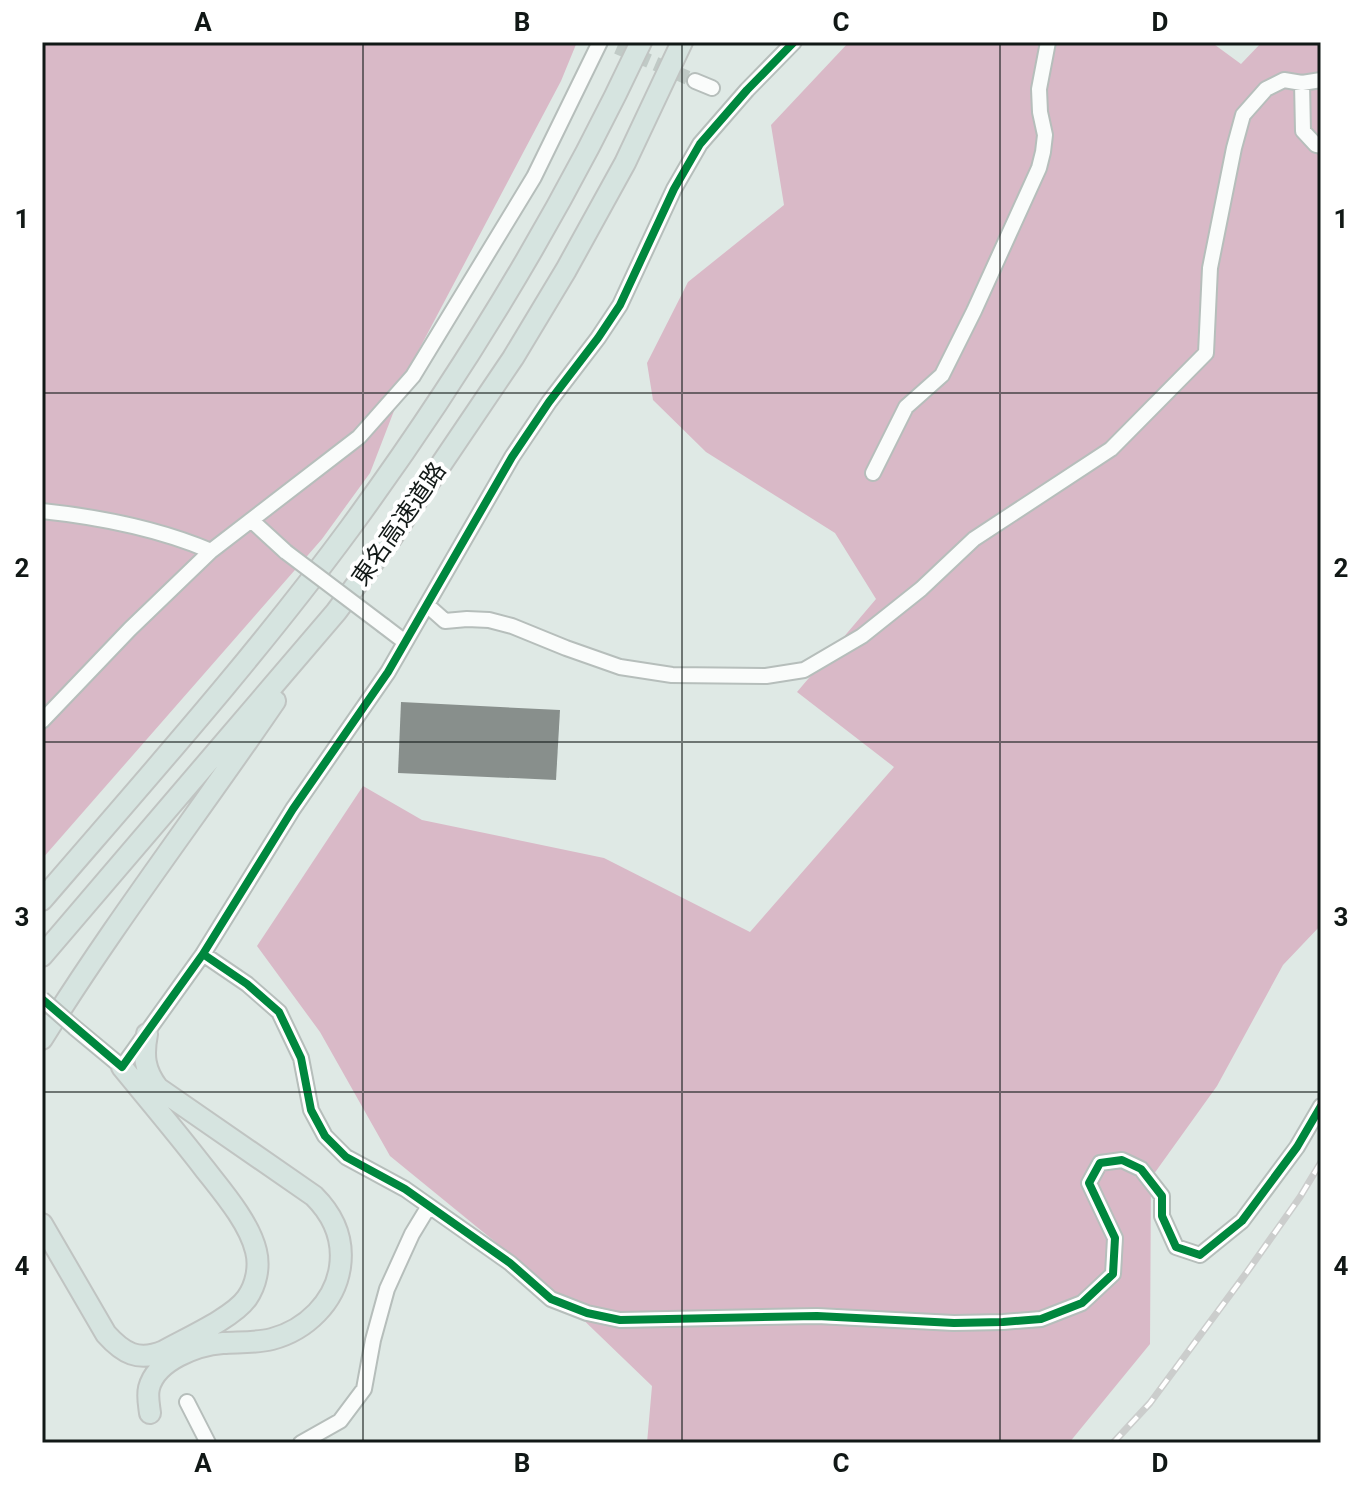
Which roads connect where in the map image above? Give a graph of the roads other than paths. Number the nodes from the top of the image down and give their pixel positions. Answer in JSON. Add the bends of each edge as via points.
{"nodes":[{"id":1,"x":641,"y":42,"type":"edge"},
{"id":2,"x":682,"y":42,"type":"edge"},
{"id":3,"x":794,"y":42,"type":"edge"},
{"id":4,"x":1048,"y":42,"type":"edge"},
{"id":5,"x":608,"y":44,"type":"edge"},
{"id":6,"x":1321,"y":80,"type":"edge"},
{"id":7,"x":695,"y":81,"type":"tunnel mouth"},
{"id":8,"x":1302,"y":83,"type":"junction"},
{"id":9,"x":712,"y":88,"type":"dead end"},
{"id":10,"x":1321,"y":146,"type":"edge"},
{"id":11,"x":873,"y":473,"type":"dead end"},
{"id":12,"x":42,"y":511,"type":"edge"},
{"id":13,"x":251,"y":520,"type":"junction"},
{"id":14,"x":211,"y":551,"type":"junction"},
{"id":15,"x":427,"y":605,"type":"junction"},
{"id":16,"x":336,"y":612,"type":"junction"},
{"id":17,"x":405,"y":642,"type":"junction"},
{"id":18,"x":42,"y":721,"type":"edge"},
{"id":19,"x":122,"y":808,"type":"junction"},
{"id":20,"x":42,"y":886,"type":"edge"},
{"id":21,"x":42,"y":900,"type":"edge"},
{"id":22,"x":203,"y":954,"type":"junction"},
{"id":23,"x":42,"y":956,"type":"edge"},
{"id":24,"x":42,"y":999,"type":"edge"},
{"id":25,"x":147,"y":1034,"type":"junction"},
{"id":26,"x":42,"y":1039,"type":"edge"},
{"id":27,"x":122,"y":1067,"type":"junction"},
{"id":28,"x":1321,"y":1106,"type":"edge"},
{"id":29,"x":429,"y":1206,"type":"junction"},
{"id":30,"x":42,"y":1224,"type":"edge"},
{"id":31,"x":187,"y":1402,"type":"dead end"},
{"id":32,"x":150,"y":1413,"type":"dead end"},
{"id":33,"x":208,"y":1443,"type":"edge"},
{"id":34,"x":301,"y":1443,"type":"edge"}],
"edges":[{"from":1,"to":19,"type":"highway","name":"東名高速道路","via":[[554,213],[418,433],[253,652]]},
{"from":2,"to":16,"type":"highway","name":"東名高速道路","via":[[625,163],[513,358]]},
{"from":3,"to":15,"type":"street","via":[[700,144],[620,305],[512,457]]},
{"from":4,"to":11,"type":"street","via":[[1039,89],[1045,135],[1039,168],[942,375],[906,407]]},
{"from":5,"to":13,"type":"street","via":[[413,376],[359,437]]},
{"from":6,"to":8,"type":"street"},
{"from":7,"to":9,"type":"street"},
{"from":8,"to":10,"type":"street","via":[[1303,131]]},
{"from":8,"to":15,"type":"street","via":[[1284,80],[1266,89],[1243,115],[1210,268],[1206,353],[1111,449],[974,539],[862,636],[804,670],[766,676],[672,675],[620,667],[489,620],[445,621]]},
{"from":12,"to":14,"type":"street","via":[[141,527]]},
{"from":13,"to":14,"type":"street"},
{"from":13,"to":17,"type":"street","bridge":true},
{"from":14,"to":18,"type":"street"},
{"from":15,"to":17,"type":"street"},
{"from":16,"to":23,"type":"highway","name":"東名高速道路"},
{"from":16,"to":26,"type":"highway"},
{"from":17,"to":22,"type":"street"},
{"from":19,"to":20,"type":"highway"},
{"from":19,"to":21,"type":"highway","name":"東名高速道路"},
{"from":22,"to":25,"type":"street"},
{"from":22,"to":29,"type":"street","via":[[279,1012],[301,1058],[311,1110],[325,1136],[346,1157]]},
{"from":24,"to":27,"type":"street","bridge":true},
{"from":25,"to":27,"type":"street"},
{"from":25,"to":32,"type":"highway","via":[[144,1059],[158,1088],[314,1196],[338,1232],[341,1262],[325,1304],[303,1325],[273,1338],[204,1346],[166,1364],[150,1385]]},
{"from":27,"to":30,"type":"highway","via":[[244,1225],[258,1265],[253,1288],[241,1305],[216,1321],[153,1356],[135,1355],[106,1334]]},
{"from":28,"to":29,"type":"street","via":[[1242,1221],[1200,1255],[1176,1247],[1162,1216],[1162,1196],[1141,1169],[1122,1160],[1100,1163],[1089,1183],[1115,1238],[1113,1274],[1082,1303],[1041,1319],[620,1320],[551,1299]]},
{"from":29,"to":34,"type":"street","via":[[387,1289],[364,1389],[340,1421]]},
{"from":31,"to":33,"type":"street"}]}
